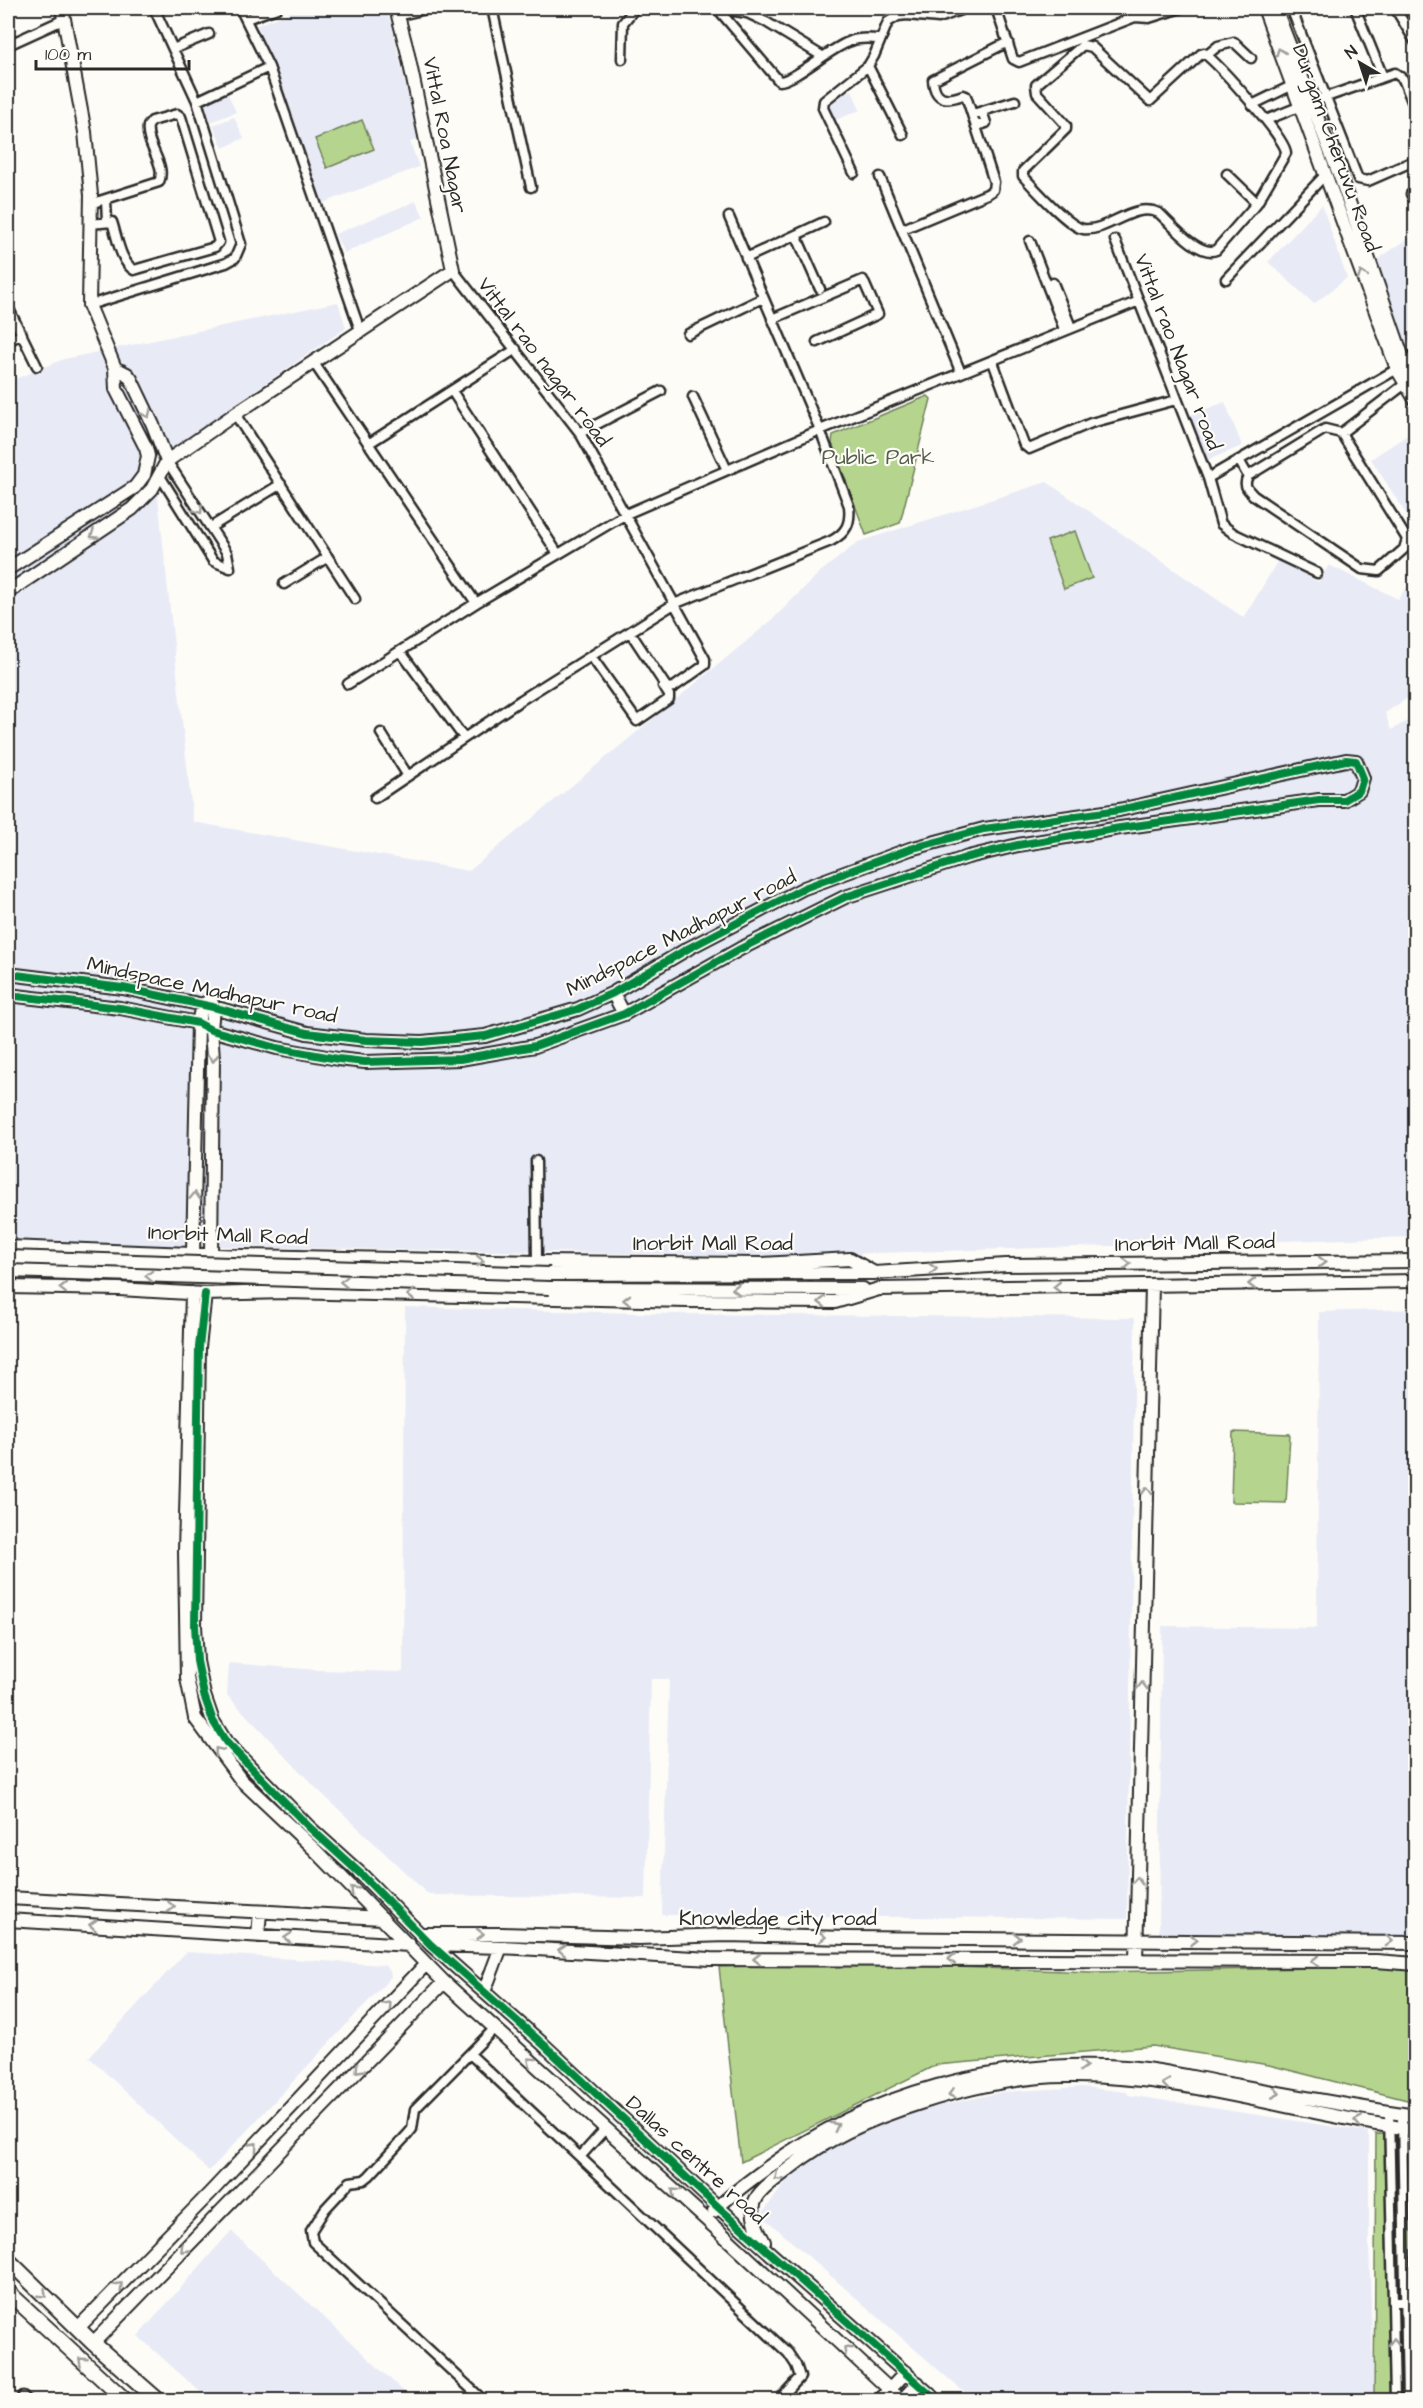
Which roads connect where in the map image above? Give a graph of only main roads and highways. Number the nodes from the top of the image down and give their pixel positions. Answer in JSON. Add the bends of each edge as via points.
{"nodes":[{"id":1,"x":8,"y":2260,"type":"edge"},
{"id":2,"x":8,"y":2292,"type":"edge"},
{"id":3,"x":125,"y":2400,"type":"edge"},
{"id":4,"x":158,"y":2400,"type":"edge"}],
"edges":[{"from":1,"to":4,"type":"main road","one_way":true},
{"from":3,"to":2,"type":"main road","one_way":true}]}
